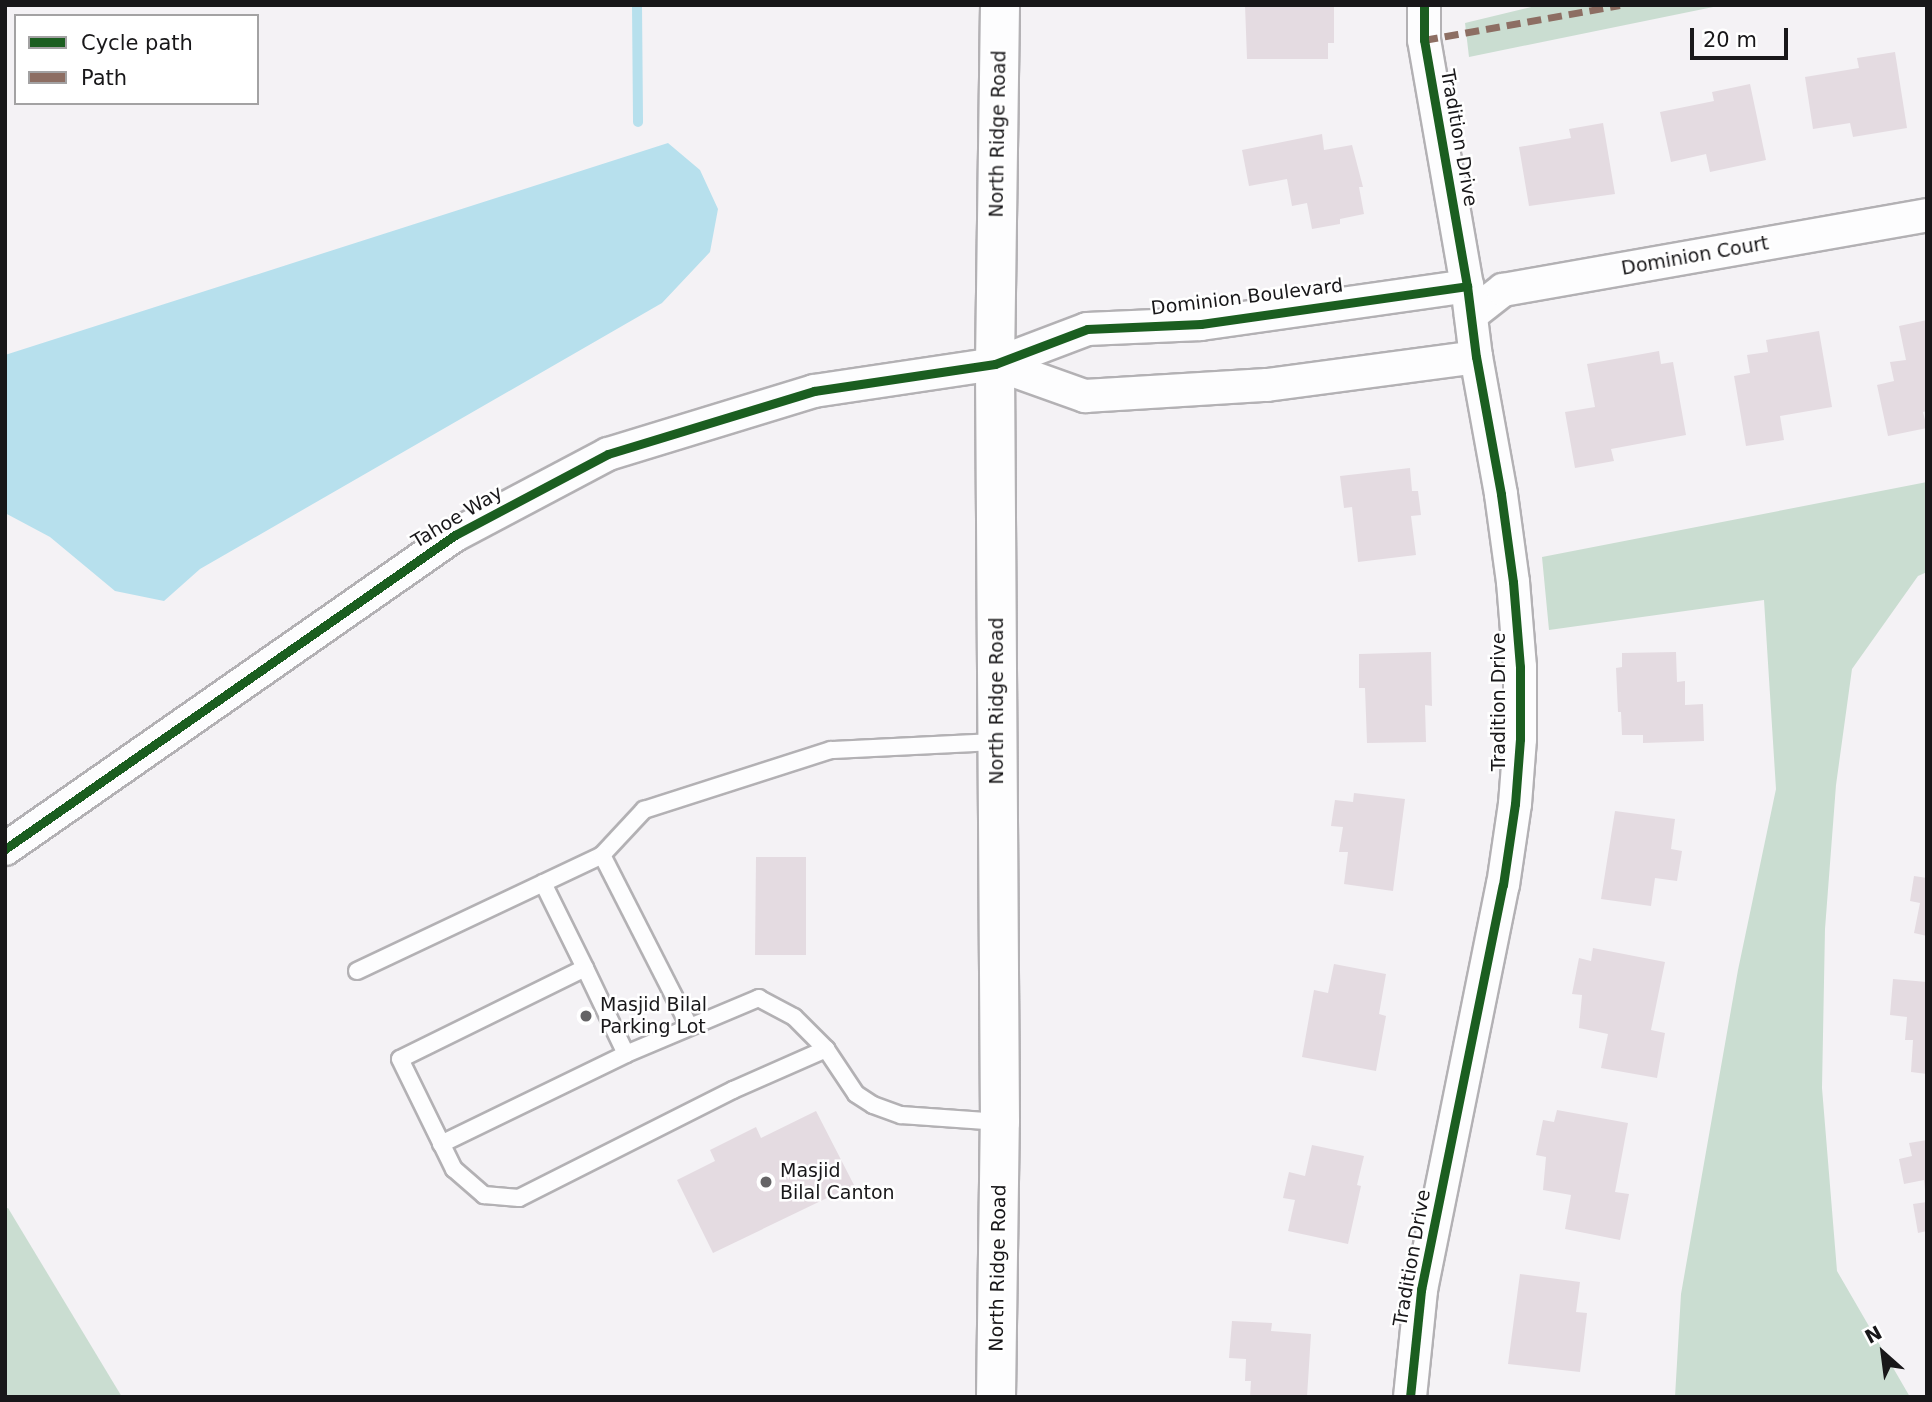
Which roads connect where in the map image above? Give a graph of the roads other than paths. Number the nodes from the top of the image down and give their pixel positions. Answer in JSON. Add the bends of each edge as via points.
{"nodes":[{"id":1,"x":1000,"y":5,"type":"edge"},
{"id":2,"x":1424,"y":5,"type":"edge"},
{"id":3,"x":1927,"y":215,"type":"edge"},
{"id":4,"x":1469,"y":301,"type":"junction"},
{"id":5,"x":1476,"y":357,"type":"junction"},
{"id":6,"x":995,"y":365,"type":"junction"},
{"id":7,"x":997,"y":742,"type":"junction"},
{"id":8,"x":5,"y":849,"type":"edge"},
{"id":9,"x":603,"y":855,"type":"junction"},
{"id":10,"x":544,"y":883,"type":"junction"},
{"id":11,"x":585,"y":968,"type":"junction"},
{"id":12,"x":357,"y":971,"type":"dead end"},
{"id":13,"x":689,"y":1026,"type":"junction"},
{"id":14,"x":826,"y":1049,"type":"junction"},
{"id":15,"x":626,"y":1054,"type":"junction"},
{"id":16,"x":1000,"y":1122,"type":"junction"},
{"id":17,"x":441,"y":1144,"type":"junction"},
{"id":18,"x":996,"y":1397,"type":"edge"},
{"id":19,"x":1410,"y":1397,"type":"edge"}],
"edges":[{"from":1,"to":6,"type":"street","name":"North Ridge Road"},
{"from":2,"to":4,"type":"street","name":"Tradition Drive","via":[[1424,40]]},
{"from":3,"to":4,"type":"street","name":"Dominion Court","via":[[1503,290]]},
{"from":4,"to":5,"type":"street","name":"Tradition Drive"},
{"from":4,"to":6,"type":"street","name":"Dominion Boulevard","via":[[1087,330]]},
{"from":5,"to":6,"type":"street","via":[[1267,385],[1085,396]]},
{"from":5,"to":19,"type":"street","name":"Tradition Drive","via":[[1513,582],[1520,739],[1503,885],[1421,1290]]},
{"from":6,"to":7,"type":"street","name":"North Ridge Road"},
{"from":6,"to":8,"type":"street","name":"Tahoe Way","via":[[814,391],[608,454],[454,534]]},
{"from":7,"to":9,"type":"lane","via":[[831,750],[643,810]]},
{"from":7,"to":16,"type":"street","name":"North Ridge Road"},
{"from":9,"to":10,"type":"lane"},
{"from":9,"to":13,"type":"lane"},
{"from":10,"to":11,"type":"lane"},
{"from":10,"to":12,"type":"lane"},
{"from":11,"to":15,"type":"lane"},
{"from":11,"to":17,"type":"lane","via":[[400,1059]]},
{"from":13,"to":14,"type":"lane","via":[[759,998],[797,1010]]},
{"from":13,"to":15,"type":"lane"},
{"from":14,"to":16,"type":"lane","via":[[856,1094],[873,1105],[901,1115]]},
{"from":14,"to":17,"type":"lane","via":[[721,1096],[519,1198],[484,1195],[454,1169]]},
{"from":15,"to":17,"type":"lane"},
{"from":16,"to":18,"type":"street","name":"North Ridge Road"}]}
